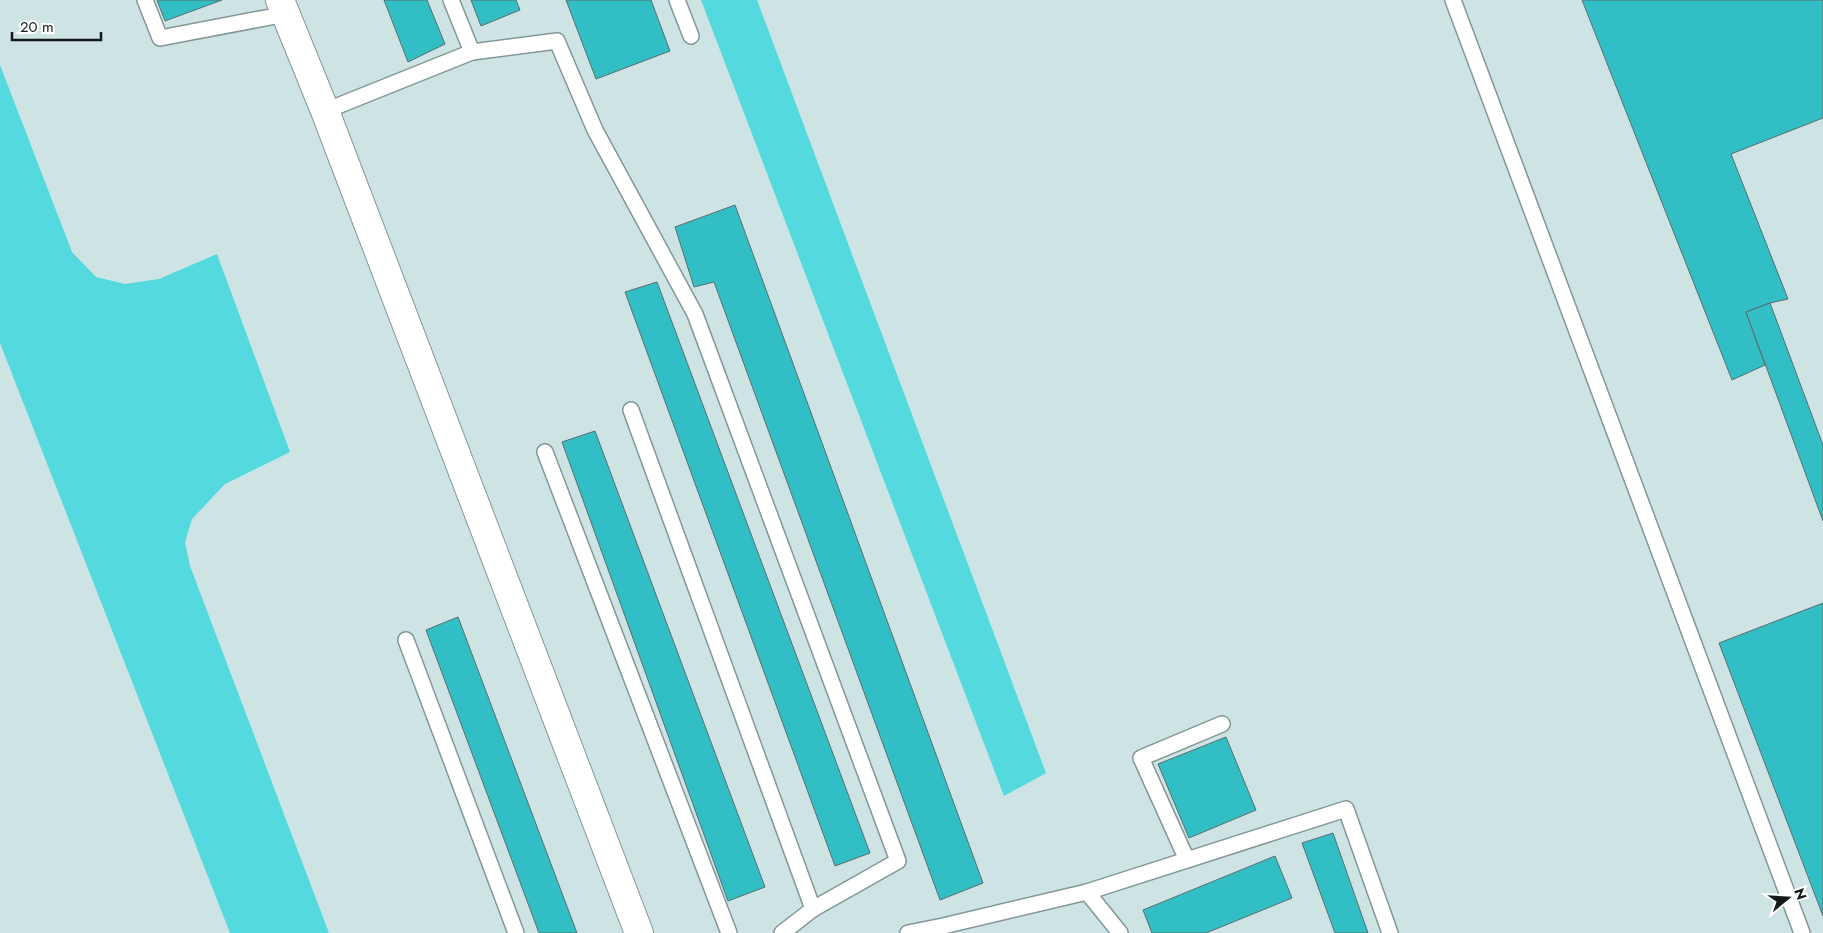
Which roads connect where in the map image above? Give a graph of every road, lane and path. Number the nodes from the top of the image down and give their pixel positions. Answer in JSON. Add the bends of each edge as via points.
{"nodes":[{"id":1,"x":145,"y":0,"type":"edge"},
{"id":2,"x":452,"y":0,"type":"edge"},
{"id":3,"x":677,"y":0,"type":"edge"},
{"id":4,"x":1453,"y":0,"type":"edge"},
{"id":5,"x":283,"y":7,"type":"edge"},
{"id":6,"x":691,"y":36,"type":"dead end"},
{"id":7,"x":472,"y":52,"type":"junction"},
{"id":8,"x":325,"y":111,"type":"junction"},
{"id":9,"x":632,"y":410,"type":"dead end"},
{"id":10,"x":545,"y":452,"type":"dead end"},
{"id":11,"x":406,"y":640,"type":"dead end"},
{"id":12,"x":1222,"y":724,"type":"dead end"},
{"id":13,"x":1187,"y":860,"type":"junction"},
{"id":14,"x":1087,"y":892,"type":"junction"},
{"id":15,"x":813,"y":909,"type":"junction"},
{"id":16,"x":516,"y":933,"type":"edge"},
{"id":17,"x":640,"y":933,"type":"edge"},
{"id":18,"x":728,"y":933,"type":"edge"},
{"id":19,"x":782,"y":933,"type":"edge"},
{"id":20,"x":908,"y":933,"type":"edge"},
{"id":21,"x":1120,"y":933,"type":"edge"},
{"id":22,"x":1390,"y":933,"type":"edge"},
{"id":23,"x":1802,"y":933,"type":"edge"}],
"edges":[{"from":1,"to":5,"type":"lane","via":[[160,38]]},
{"from":2,"to":7,"type":"lane"},
{"from":3,"to":6,"type":"lane"},
{"from":4,"to":23,"type":"lane"},
{"from":5,"to":8,"type":"street"},
{"from":7,"to":8,"type":"lane"},
{"from":7,"to":15,"type":"lane","via":[[557,41],[595,130],[695,314],[898,861]]},
{"from":8,"to":17,"type":"street"},
{"from":9,"to":15,"type":"lane"},
{"from":10,"to":18,"type":"lane"},
{"from":11,"to":16,"type":"lane"},
{"from":12,"to":13,"type":"lane","via":[[1141,758]]},
{"from":13,"to":14,"type":"lane"},
{"from":13,"to":22,"type":"lane","via":[[1346,809]]},
{"from":14,"to":20,"type":"lane"},
{"from":14,"to":21,"type":"lane"},
{"from":15,"to":19,"type":"lane"}]}
